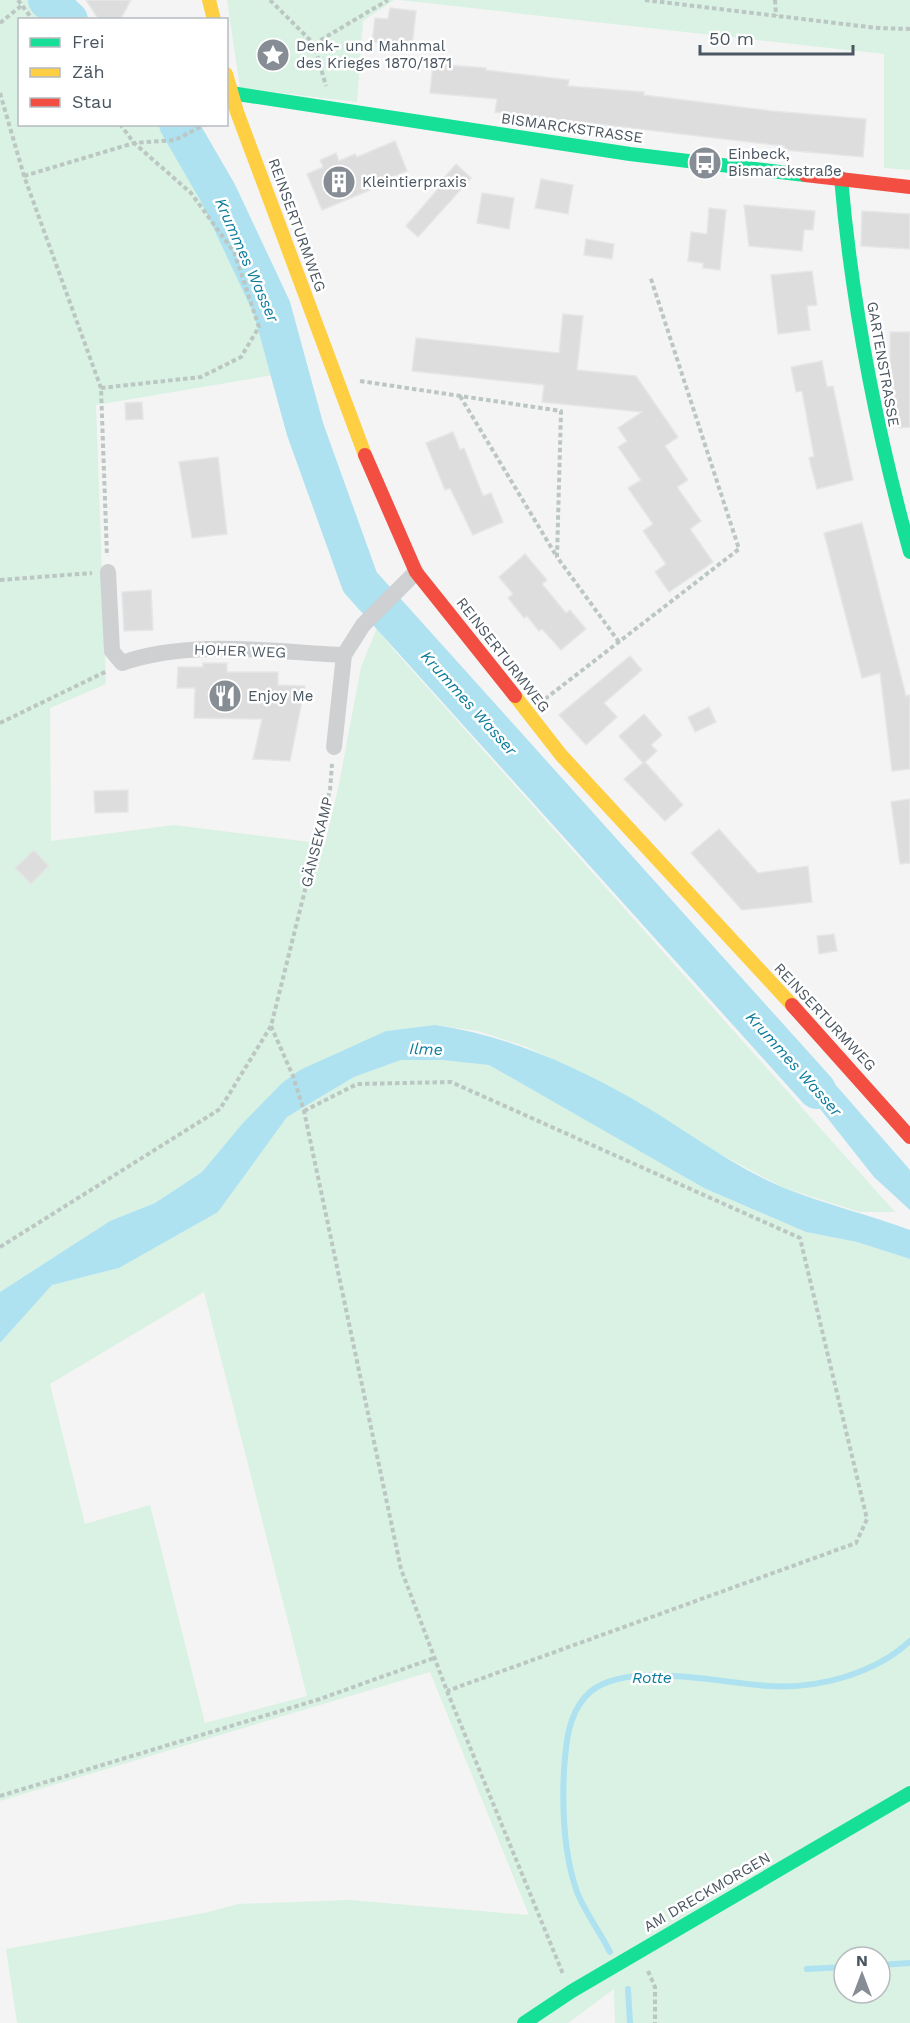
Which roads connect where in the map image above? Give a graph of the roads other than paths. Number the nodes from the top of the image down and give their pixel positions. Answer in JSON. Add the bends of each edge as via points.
{"nodes":[{"id":1,"x":209,"y":0,"type":"edge"},
{"id":2,"x":213,"y":18,"type":"edge"},
{"id":3,"x":228,"y":82,"type":"edge"},
{"id":4,"x":231,"y":93,"type":"junction"},
{"id":5,"x":841,"y":178,"type":"junction"},
{"id":6,"x":910,"y":187,"type":"edge"},
{"id":7,"x":910,"y":552,"type":"edge"},
{"id":8,"x":108,"y":572,"type":"road end"},
{"id":9,"x":417,"y":572,"type":"junction"},
{"id":10,"x":344,"y":655,"type":"junction"},
{"id":11,"x":333,"y":747,"type":"road end"},
{"id":12,"x":910,"y":1137,"type":"edge"},
{"id":13,"x":910,"y":1793,"type":"edge"},
{"id":14,"x":524,"y":2023,"type":"edge"}],
"edges":[{"from":1,"to":2,"type":"street"},
{"from":3,"to":4,"type":"street","name":"REINSERTURMWEG"},
{"from":4,"to":5,"type":"street","name":"BISMARCKSTRASSE","via":[[630,154]]},
{"from":4,"to":9,"type":"street","name":"REINSERTURMWEG","via":[[361,445]]},
{"from":5,"to":6,"type":"street","name":"BISMARCKSTRASSE"},
{"from":5,"to":7,"type":"street","name":"GARTENSTRASSE","via":[[855,302],[883,452]]},
{"from":8,"to":10,"type":"street","name":"HOHER WEG","via":[[112,651],[123,663],[189,649]]},
{"from":9,"to":10,"type":"street","via":[[363,625]]},
{"from":9,"to":12,"type":"street","name":"REINSERTURMWEG","via":[[561,755]]},
{"from":10,"to":11,"type":"street"},
{"from":13,"to":14,"type":"street","name":"AM DRECKMORGEN","via":[[572,1990]]}]}
